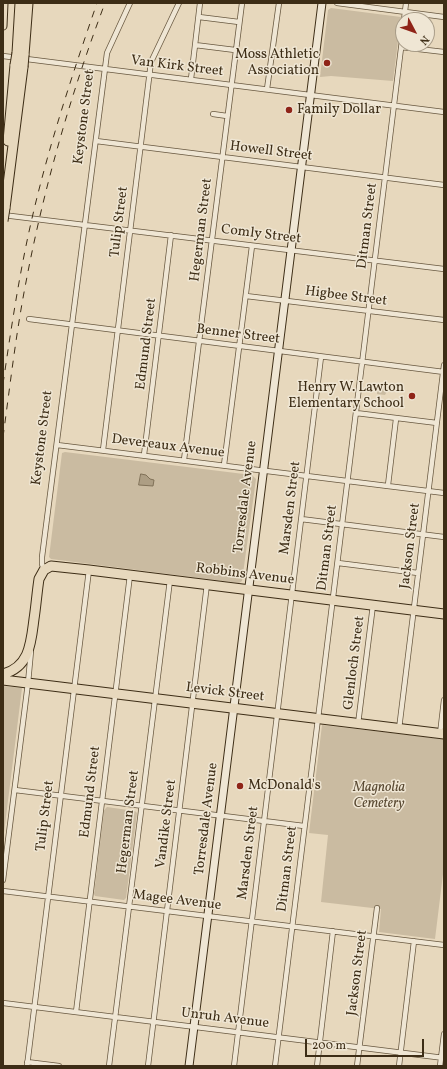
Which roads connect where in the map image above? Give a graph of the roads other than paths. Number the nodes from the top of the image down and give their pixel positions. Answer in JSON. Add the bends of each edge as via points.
{"nodes":[{"id":1,"x":4,"y":3,"type":"edge"},
{"id":2,"x":20,"y":3,"type":"edge"},
{"id":3,"x":28,"y":3,"type":"edge"},
{"id":4,"x":130,"y":3,"type":"edge"},
{"id":5,"x":179,"y":3,"type":"edge"},
{"id":6,"x":200,"y":3,"type":"edge"},
{"id":7,"x":242,"y":3,"type":"edge"},
{"id":8,"x":278,"y":3,"type":"edge"},
{"id":9,"x":322,"y":3,"type":"edge"},
{"id":10,"x":337,"y":3,"type":"edge"},
{"id":11,"x":406,"y":3,"type":"edge"},
{"id":12,"x":405,"y":12,"type":"joint"},
{"id":13,"x":199,"y":17,"type":"junction"},
{"id":14,"x":239,"y":22,"type":"junction"},
{"id":15,"x":3,"y":26,"type":"edge"},
{"id":16,"x":195,"y":45,"type":"junction"},
{"id":17,"x":235,"y":50,"type":"junction"},
{"id":18,"x":400,"y":52,"type":"edge"},
{"id":19,"x":20,"y":54,"type":"junction"},
{"id":20,"x":3,"y":56,"type":"edge"},
{"id":21,"x":19,"y":66,"type":"junction"},
{"id":22,"x":104,"y":69,"type":"junction"},
{"id":23,"x":150,"y":75,"type":"junction"},
{"id":24,"x":191,"y":79,"type":"junction"},
{"id":25,"x":231,"y":85,"type":"junction"},
{"id":26,"x":267,"y":89,"type":"junction"},
{"id":27,"x":310,"y":95,"type":"junction"},
{"id":28,"x":394,"y":105,"type":"junction"},
{"id":29,"x":444,"y":112,"type":"edge"},
{"id":30,"x":213,"y":114,"type":"dead end"},
{"id":31,"x":227,"y":116,"type":"junction"},
{"id":32,"x":96,"y":142,"type":"junction"},
{"id":33,"x":140,"y":147,"type":"junction"},
{"id":34,"x":222,"y":157,"type":"junction"},
{"id":35,"x":301,"y":167,"type":"junction"},
{"id":36,"x":385,"y":177,"type":"junction"},
{"id":37,"x":3,"y":182,"type":"edge"},
{"id":38,"x":444,"y":185,"type":"edge"},
{"id":39,"x":4,"y":211,"type":"edge"},
{"id":40,"x":3,"y":222,"type":"edge"},
{"id":41,"x":85,"y":225,"type":"junction"},
{"id":42,"x":130,"y":230,"type":"junction"},
{"id":43,"x":171,"y":236,"type":"junction"},
{"id":44,"x":212,"y":240,"type":"junction"},
{"id":45,"x":252,"y":246,"type":"junction"},
{"id":46,"x":291,"y":250,"type":"junction"},
{"id":47,"x":375,"y":260,"type":"junction"},
{"id":48,"x":444,"y":269,"type":"edge"},
{"id":49,"x":246,"y":296,"type":"junction"},
{"id":50,"x":285,"y":301,"type":"junction"},
{"id":51,"x":368,"y":311,"type":"junction"},
{"id":52,"x":29,"y":319,"type":"dead end"},
{"id":53,"x":444,"y":320,"type":"edge"},
{"id":54,"x":72,"y":325,"type":"junction"},
{"id":55,"x":118,"y":332,"type":"junction"},
{"id":56,"x":159,"y":336,"type":"junction"},
{"id":57,"x":199,"y":342,"type":"junction"},
{"id":58,"x":239,"y":347,"type":"junction"},
{"id":59,"x":278,"y":351,"type":"junction"},
{"id":60,"x":321,"y":357,"type":"junction"},
{"id":61,"x":362,"y":362,"type":"junction"},
{"id":62,"x":444,"y":365,"type":"edge"},
{"id":63,"x":444,"y":372,"type":"edge"},
{"id":64,"x":356,"y":413,"type":"junction"},
{"id":65,"x":396,"y":419,"type":"junction"},
{"id":66,"x":437,"y":423,"type":"junction"},
{"id":67,"x":57,"y":445,"type":"junction"},
{"id":68,"x":103,"y":450,"type":"junction"},
{"id":69,"x":144,"y":455,"type":"junction"},
{"id":70,"x":184,"y":460,"type":"junction"},
{"id":71,"x":224,"y":465,"type":"junction"},
{"id":72,"x":263,"y":470,"type":"junction"},
{"id":73,"x":306,"y":476,"type":"junction"},
{"id":74,"x":347,"y":481,"type":"junction"},
{"id":75,"x":388,"y":486,"type":"junction"},
{"id":76,"x":429,"y":491,"type":"junction"},
{"id":77,"x":444,"y":493,"type":"edge"},
{"id":78,"x":301,"y":519,"type":"junction"},
{"id":79,"x":342,"y":524,"type":"junction"},
{"id":80,"x":423,"y":534,"type":"junction"},
{"id":81,"x":444,"y":537,"type":"edge"},
{"id":82,"x":338,"y":563,"type":"junction"},
{"id":83,"x":44,"y":570,"type":"junction"},
{"id":84,"x":89,"y":570,"type":"junction"},
{"id":85,"x":418,"y":573,"type":"junction"},
{"id":86,"x":130,"y":575,"type":"junction"},
{"id":87,"x":170,"y":580,"type":"junction"},
{"id":88,"x":207,"y":584,"type":"junction"},
{"id":89,"x":248,"y":589,"type":"junction"},
{"id":90,"x":292,"y":595,"type":"junction"},
{"id":91,"x":333,"y":600,"type":"junction"},
{"id":92,"x":373,"y":605,"type":"junction"},
{"id":93,"x":414,"y":610,"type":"junction"},
{"id":94,"x":444,"y":614,"type":"edge"},
{"id":95,"x":31,"y":643,"type":"junction"},
{"id":96,"x":3,"y":674,"type":"edge"},
{"id":97,"x":3,"y":680,"type":"edge"},
{"id":98,"x":28,"y":683,"type":"junction"},
{"id":99,"x":74,"y":689,"type":"junction"},
{"id":100,"x":115,"y":694,"type":"junction"},
{"id":101,"x":156,"y":699,"type":"junction"},
{"id":102,"x":444,"y":700,"type":"edge"},
{"id":103,"x":193,"y":704,"type":"junction"},
{"id":104,"x":234,"y":709,"type":"junction"},
{"id":105,"x":278,"y":714,"type":"junction"},
{"id":106,"x":318,"y":719,"type":"junction"},
{"id":107,"x":358,"y":724,"type":"junction"},
{"id":108,"x":399,"y":729,"type":"junction"},
{"id":109,"x":442,"y":734,"type":"edge"},
{"id":110,"x":15,"y":790,"type":"junction"},
{"id":111,"x":60,"y":796,"type":"junction"},
{"id":112,"x":101,"y":801,"type":"junction"},
{"id":113,"x":141,"y":806,"type":"junction"},
{"id":114,"x":179,"y":810,"type":"junction"},
{"id":115,"x":220,"y":816,"type":"junction"},
{"id":116,"x":264,"y":821,"type":"junction"},
{"id":117,"x":304,"y":826,"type":"junction"},
{"id":118,"x":3,"y":880,"type":"edge"},
{"id":119,"x":3,"y":890,"type":"edge"},
{"id":120,"x":48,"y":896,"type":"junction"},
{"id":121,"x":88,"y":901,"type":"junction"},
{"id":122,"x":129,"y":906,"type":"junction"},
{"id":123,"x":377,"y":908,"type":"dead end"},
{"id":124,"x":167,"y":911,"type":"junction"},
{"id":125,"x":208,"y":916,"type":"junction"},
{"id":126,"x":252,"y":921,"type":"junction"},
{"id":127,"x":292,"y":926,"type":"junction"},
{"id":128,"x":333,"y":931,"type":"junction"},
{"id":129,"x":374,"y":936,"type":"junction"},
{"id":130,"x":414,"y":941,"type":"junction"},
{"id":131,"x":444,"y":945,"type":"edge"},
{"id":132,"x":3,"y":1002,"type":"edge"},
{"id":133,"x":34,"y":1006,"type":"junction"},
{"id":134,"x":76,"y":1012,"type":"junction"},
{"id":135,"x":116,"y":1017,"type":"junction"},
{"id":136,"x":153,"y":1021,"type":"junction"},
{"id":137,"x":194,"y":1026,"type":"junction"},
{"id":138,"x":238,"y":1032,"type":"junction"},
{"id":139,"x":444,"y":1034,"type":"edge"},
{"id":140,"x":278,"y":1037,"type":"junction"},
{"id":141,"x":320,"y":1042,"type":"junction"},
{"id":142,"x":360,"y":1047,"type":"junction"},
{"id":143,"x":400,"y":1052,"type":"junction"},
{"id":144,"x":442,"y":1058,"type":"edge"},
{"id":145,"x":27,"y":1064,"type":"edge"},
{"id":146,"x":59,"y":1066,"type":"edge"},
{"id":147,"x":109,"y":1066,"type":"edge"},
{"id":148,"x":148,"y":1066,"type":"edge"},
{"id":149,"x":190,"y":1066,"type":"edge"},
{"id":150,"x":234,"y":1066,"type":"edge"},
{"id":151,"x":275,"y":1066,"type":"edge"},
{"id":152,"x":317,"y":1066,"type":"edge"},
{"id":153,"x":357,"y":1066,"type":"edge"},
{"id":154,"x":399,"y":1066,"type":"edge"},
{"id":155,"x":440,"y":1066,"type":"edge"}],
"edges":[{"from":1,"to":15,"type":"main road"},
{"from":2,"to":19,"type":"highway"},
{"from":3,"to":19,"type":"highway"},
{"from":4,"to":22,"type":"street","name":"Keystone Street","via":[[107,53]]},
{"from":5,"to":23,"type":"street","name":"Tulip Street","via":[[151,62]]},
{"from":6,"to":13,"type":"street"},
{"from":7,"to":14,"type":"street","name":"Hegerman Street"},
{"from":8,"to":26,"type":"street"},
{"from":9,"to":27,"type":"street","name":"Torresdale Avenue"},
{"from":10,"to":12,"type":"street"},
{"from":11,"to":12,"type":"street"},
{"from":13,"to":14,"type":"street"},
{"from":13,"to":16,"type":"street"},
{"from":14,"to":17,"type":"street","name":"Hegerman Street"},
{"from":16,"to":17,"type":"street"},
{"from":16,"to":24,"type":"street"},
{"from":17,"to":25,"type":"street","name":"Hegerman Street"},
{"from":18,"to":28,"type":"street","name":"Ditman Street"},
{"from":19,"to":21,"type":"highway","bridge":true},
{"from":20,"to":22,"type":"street","name":"Van Kirk Street"},
{"from":21,"to":37,"type":"highway"},
{"from":21,"to":39,"type":"highway"},
{"from":22,"to":23,"type":"street","name":"Van Kirk Street"},
{"from":22,"to":32,"type":"street","name":"Keystone Street"},
{"from":23,"to":24,"type":"street","name":"Van Kirk Street"},
{"from":23,"to":33,"type":"street","name":"Tulip Street"},
{"from":24,"to":25,"type":"street","name":"Van Kirk Street"},
{"from":25,"to":26,"type":"street","name":"Van Kirk Street"},
{"from":25,"to":31,"type":"street","name":"Hegerman Street"},
{"from":26,"to":27,"type":"street","name":"Van Kirk Street"},
{"from":27,"to":28,"type":"street","name":"Van Kirk Street"},
{"from":27,"to":35,"type":"street","name":"Torresdale Avenue"},
{"from":28,"to":29,"type":"street","name":"Van Kirk Street"},
{"from":28,"to":36,"type":"street","name":"Ditman Street"},
{"from":30,"to":31,"type":"street"},
{"from":31,"to":34,"type":"street","name":"Hegerman Street"},
{"from":32,"to":33,"type":"street","name":"Howell Street"},
{"from":32,"to":41,"type":"street","name":"Keystone Street"},
{"from":33,"to":34,"type":"street","name":"Howell Street"},
{"from":33,"to":42,"type":"street","name":"Tulip Street"},
{"from":34,"to":35,"type":"street","name":"Howell Street"},
{"from":34,"to":44,"type":"street","name":"Hegerman Street"},
{"from":35,"to":36,"type":"street","name":"Howell Street"},
{"from":35,"to":46,"type":"street","name":"Torresdale Avenue"},
{"from":36,"to":38,"type":"street","name":"Howell Street"},
{"from":36,"to":47,"type":"street","name":"Ditman Street"},
{"from":39,"to":40,"type":"highway","bridge":true},
{"from":39,"to":41,"type":"street","name":"Comly Street"},
{"from":41,"to":42,"type":"street","name":"Comly Street"},
{"from":41,"to":54,"type":"street","name":"Keystone Street"},
{"from":42,"to":43,"type":"street","name":"Comly Street"},
{"from":42,"to":55,"type":"street","name":"Tulip Street"},
{"from":43,"to":44,"type":"street","name":"Comly Street"},
{"from":43,"to":56,"type":"street","name":"Edmund Street"},
{"from":44,"to":45,"type":"street","name":"Comly Street"},
{"from":44,"to":57,"type":"street","name":"Hegerman Street"},
{"from":45,"to":46,"type":"street","name":"Comly Street"},
{"from":45,"to":49,"type":"street"},
{"from":46,"to":47,"type":"street","name":"Comly Street"},
{"from":46,"to":50,"type":"street","name":"Torresdale Avenue"},
{"from":47,"to":48,"type":"street","name":"Comly Street"},
{"from":47,"to":51,"type":"street","name":"Ditman Street"},
{"from":49,"to":50,"type":"street","name":"Higbee Street"},
{"from":49,"to":58,"type":"street"},
{"from":50,"to":51,"type":"street","name":"Higbee Street"},
{"from":50,"to":59,"type":"street","name":"Torresdale Avenue"},
{"from":51,"to":53,"type":"street","name":"Higbee Street"},
{"from":51,"to":61,"type":"street","name":"Ditman Street"},
{"from":52,"to":54,"type":"street","name":"Benner Street"},
{"from":54,"to":55,"type":"street","name":"Benner Street"},
{"from":54,"to":67,"type":"street","name":"Keystone Street"},
{"from":55,"to":56,"type":"street","name":"Benner Street"},
{"from":55,"to":68,"type":"street","name":"Tulip Street"},
{"from":56,"to":57,"type":"street","name":"Benner Street"},
{"from":56,"to":69,"type":"street","name":"Edmund Street"},
{"from":57,"to":58,"type":"street","name":"Benner Street"},
{"from":57,"to":70,"type":"street","name":"Hegerman Street"},
{"from":58,"to":59,"type":"street","name":"Benner Street"},
{"from":58,"to":71,"type":"street"},
{"from":59,"to":60,"type":"street","name":"Benner Street"},
{"from":59,"to":72,"type":"street","name":"Torresdale Avenue"},
{"from":60,"to":61,"type":"street","name":"Benner Street"},
{"from":60,"to":73,"type":"street","name":"Marsden Street"},
{"from":61,"to":63,"type":"street","name":"Benner Street"},
{"from":61,"to":64,"type":"street","name":"Ditman Street"},
{"from":62,"to":63,"type":"street","name":"Jackson Street"},
{"from":63,"to":66,"type":"street","name":"Jackson Street"},
{"from":64,"to":65,"type":"street"},
{"from":64,"to":74,"type":"street","name":"Ditman Street"},
{"from":65,"to":66,"type":"street"},
{"from":65,"to":75,"type":"street"},
{"from":66,"to":76,"type":"street","name":"Jackson Street"},
{"from":67,"to":68,"type":"street","name":"Devereaux Avenue"},
{"from":67,"to":83,"type":"street","name":"Keystone Street","via":[[42,557]]},
{"from":68,"to":69,"type":"street","name":"Devereaux Avenue"},
{"from":69,"to":70,"type":"street","name":"Devereaux Avenue"},
{"from":70,"to":71,"type":"street","name":"Devereaux Avenue"},
{"from":71,"to":72,"type":"street","name":"Devereaux Avenue"},
{"from":72,"to":73,"type":"street","name":"Devereaux Avenue"},
{"from":72,"to":89,"type":"street","name":"Torresdale Avenue"},
{"from":73,"to":74,"type":"street","name":"Devereaux Avenue"},
{"from":73,"to":78,"type":"street","name":"Marsden Street"},
{"from":74,"to":75,"type":"street","name":"Devereaux Avenue"},
{"from":74,"to":79,"type":"street","name":"Ditman Street"},
{"from":75,"to":76,"type":"street","name":"Devereaux Avenue"},
{"from":76,"to":77,"type":"street","name":"Devereaux Avenue"},
{"from":76,"to":80,"type":"street","name":"Jackson Street"},
{"from":78,"to":79,"type":"street"},
{"from":78,"to":90,"type":"street","name":"Marsden Street"},
{"from":79,"to":80,"type":"street"},
{"from":79,"to":82,"type":"street","name":"Ditman Street"},
{"from":80,"to":81,"type":"street"},
{"from":80,"to":85,"type":"street","name":"Jackson Street"},
{"from":82,"to":85,"type":"street"},
{"from":82,"to":91,"type":"street","name":"Ditman Street"},
{"from":83,"to":84,"type":"highway","name":"Robbins Avenue","via":[[47,567],[58,566]]},
{"from":83,"to":95,"type":"highway","name":"Keystone Street","via":[[39,579]]},
{"from":84,"to":86,"type":"highway","name":"Robbins Avenue"},
{"from":84,"to":99,"type":"street","name":"Tulip Street"},
{"from":85,"to":93,"type":"street","name":"Jackson Street"},
{"from":86,"to":87,"type":"highway","name":"Robbins Avenue"},
{"from":86,"to":100,"type":"street","name":"Edmund Street"},
{"from":87,"to":88,"type":"highway","name":"Robbins Avenue"},
{"from":87,"to":101,"type":"street","name":"Hegerman Street"},
{"from":88,"to":89,"type":"highway","name":"Robbins Avenue"},
{"from":88,"to":103,"type":"street","name":"Vandike Street"},
{"from":89,"to":90,"type":"highway","name":"Robbins Avenue"},
{"from":89,"to":104,"type":"street","name":"Torresdale Avenue"},
{"from":90,"to":91,"type":"highway","name":"Robbins Avenue"},
{"from":90,"to":105,"type":"street","name":"Marsden Street"},
{"from":91,"to":92,"type":"highway","name":"Robbins Avenue"},
{"from":91,"to":106,"type":"street","name":"Ditman Street"},
{"from":92,"to":93,"type":"highway","name":"Robbins Avenue"},
{"from":92,"to":107,"type":"street","name":"Glenloch Street"},
{"from":93,"to":94,"type":"highway","name":"Robbins Avenue"},
{"from":93,"to":108,"type":"street","name":"Jackson Street"},
{"from":95,"to":96,"type":"highway","via":[[27,656],[20,666]]},
{"from":95,"to":98,"type":"street","name":"Keystone Street"},
{"from":97,"to":98,"type":"highway","name":"Levick Street"},
{"from":98,"to":99,"type":"highway","name":"Levick Street"},
{"from":98,"to":110,"type":"street","name":"Keystone Street"},
{"from":99,"to":100,"type":"highway","name":"Levick Street"},
{"from":99,"to":111,"type":"street","name":"Tulip Street"},
{"from":100,"to":101,"type":"highway","name":"Levick Street"},
{"from":100,"to":112,"type":"street","name":"Edmund Street"},
{"from":101,"to":103,"type":"highway","name":"Levick Street"},
{"from":101,"to":113,"type":"street","name":"Hegerman Street"},
{"from":102,"to":109,"type":"street"},
{"from":103,"to":104,"type":"highway","name":"Levick Street"},
{"from":103,"to":114,"type":"street","name":"Vandike Street"},
{"from":104,"to":105,"type":"highway","name":"Levick Street"},
{"from":104,"to":115,"type":"street","name":"Torresdale Avenue"},
{"from":105,"to":106,"type":"highway","name":"Levick Street"},
{"from":105,"to":116,"type":"street","name":"Marsden Street"},
{"from":106,"to":107,"type":"highway","name":"Levick Street"},
{"from":106,"to":117,"type":"street","name":"Ditman Street"},
{"from":107,"to":108,"type":"highway","name":"Levick Street"},
{"from":108,"to":109,"type":"highway","name":"Levick Street"},
{"from":110,"to":111,"type":"street"},
{"from":110,"to":118,"type":"street","name":"Keystone Street"},
{"from":111,"to":112,"type":"street"},
{"from":111,"to":120,"type":"street","name":"Tulip Street"},
{"from":112,"to":113,"type":"street"},
{"from":112,"to":121,"type":"street","name":"Edmund Street"},
{"from":113,"to":114,"type":"street"},
{"from":113,"to":122,"type":"street","name":"Hegerman Street"},
{"from":114,"to":115,"type":"street"},
{"from":114,"to":124,"type":"street","name":"Vandike Street"},
{"from":115,"to":116,"type":"street"},
{"from":115,"to":125,"type":"street","name":"Torresdale Avenue"},
{"from":116,"to":117,"type":"street"},
{"from":116,"to":126,"type":"street","name":"Marsden Street"},
{"from":117,"to":127,"type":"street","name":"Ditman Street"},
{"from":119,"to":120,"type":"street","name":"Magee Avenue"},
{"from":120,"to":121,"type":"street","name":"Magee Avenue"},
{"from":120,"to":133,"type":"street","name":"Tulip Street"},
{"from":121,"to":122,"type":"street","name":"Magee Avenue"},
{"from":121,"to":134,"type":"street","name":"Edmund Street"},
{"from":122,"to":124,"type":"street","name":"Magee Avenue"},
{"from":122,"to":135,"type":"street","name":"Hegerman Street"},
{"from":123,"to":129,"type":"street","name":"Jackson Street"},
{"from":124,"to":125,"type":"street","name":"Magee Avenue"},
{"from":124,"to":136,"type":"street","name":"Vandike Street"},
{"from":125,"to":126,"type":"street","name":"Magee Avenue"},
{"from":125,"to":137,"type":"street","name":"Torresdale Avenue"},
{"from":126,"to":127,"type":"street","name":"Magee Avenue"},
{"from":126,"to":138,"type":"street","name":"Marsden Street"},
{"from":127,"to":128,"type":"street","name":"Magee Avenue"},
{"from":127,"to":140,"type":"street","name":"Ditman Street"},
{"from":128,"to":129,"type":"street","name":"Magee Avenue"},
{"from":128,"to":141,"type":"street"},
{"from":129,"to":130,"type":"street","name":"Magee Avenue"},
{"from":129,"to":142,"type":"street","name":"Jackson Street"},
{"from":130,"to":131,"type":"street","name":"Magee Avenue"},
{"from":130,"to":143,"type":"street"},
{"from":132,"to":133,"type":"street","name":"Unruh Avenue"},
{"from":133,"to":134,"type":"street","name":"Unruh Avenue"},
{"from":133,"to":145,"type":"street","name":"Tulip Street"},
{"from":134,"to":135,"type":"street","name":"Unruh Avenue"},
{"from":135,"to":136,"type":"street","name":"Unruh Avenue"},
{"from":135,"to":147,"type":"street","name":"Hegerman Street"},
{"from":136,"to":137,"type":"street","name":"Unruh Avenue"},
{"from":136,"to":148,"type":"street","name":"Vandike Street"},
{"from":137,"to":138,"type":"street","name":"Unruh Avenue"},
{"from":137,"to":149,"type":"street","name":"Torresdale Avenue"},
{"from":138,"to":140,"type":"street","name":"Unruh Avenue"},
{"from":138,"to":150,"type":"street","name":"Marsden Street"},
{"from":139,"to":144,"type":"street"},
{"from":140,"to":141,"type":"street","name":"Unruh Avenue"},
{"from":140,"to":151,"type":"street","name":"Ditman Street"},
{"from":141,"to":142,"type":"street","name":"Unruh Avenue"},
{"from":141,"to":152,"type":"street"},
{"from":142,"to":143,"type":"street","name":"Unruh Avenue"},
{"from":142,"to":153,"type":"street","name":"Jackson Street"},
{"from":143,"to":144,"type":"street","name":"Unruh Avenue"},
{"from":143,"to":154,"type":"street"},
{"from":144,"to":155,"type":"street"},
{"from":145,"to":146,"type":"street"}]}
